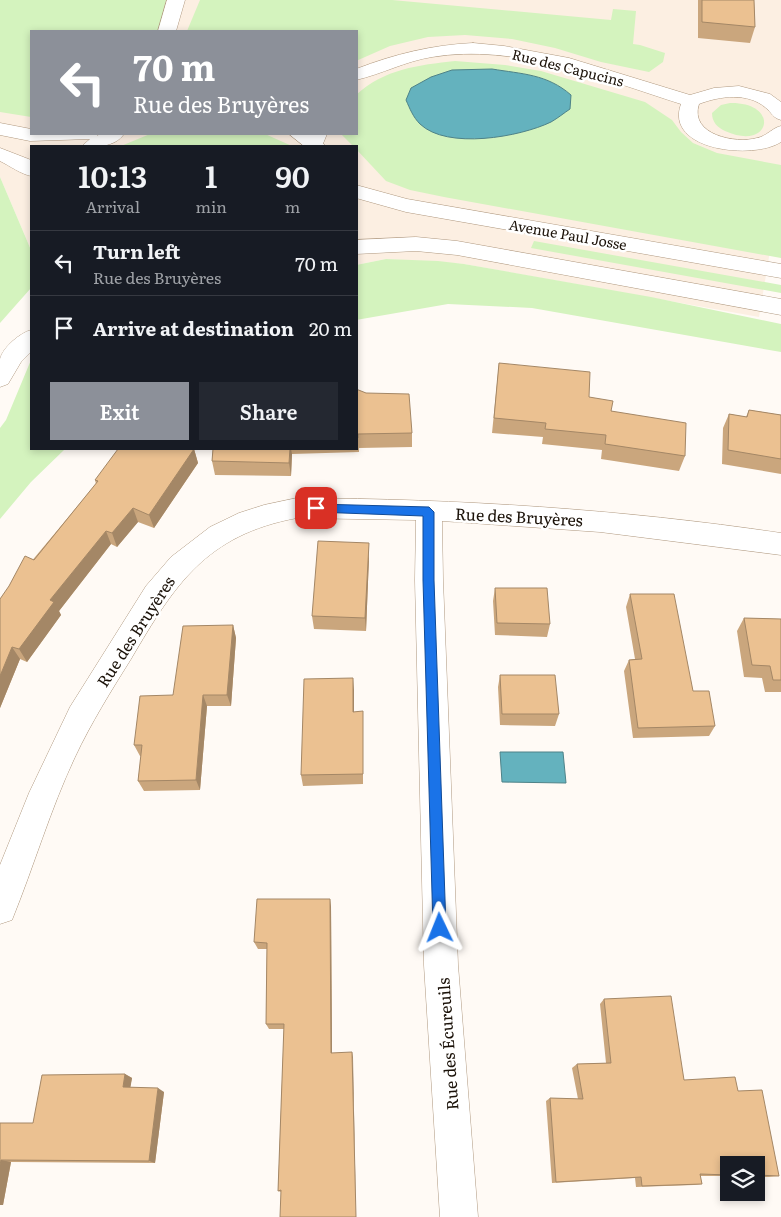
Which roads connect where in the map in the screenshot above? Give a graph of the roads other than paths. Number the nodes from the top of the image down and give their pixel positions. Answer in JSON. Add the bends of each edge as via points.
{"nodes":[{"id":1,"x":176,"y":0,"type":"edge"},
{"id":2,"x":168,"y":30,"type":"edge"},
{"id":3,"x":358,"y":74,"type":"edge"},
{"id":4,"x":774,"y":97,"type":"edge"},
{"id":5,"x":691,"y":101,"type":"junction"},
{"id":6,"x":781,"y":114,"type":"edge"},
{"id":7,"x":0,"y":129,"type":"edge"},
{"id":8,"x":30,"y":135,"type":"edge"},
{"id":9,"x":112,"y":135,"type":"edge"},
{"id":10,"x":780,"y":136,"type":"edge"},
{"id":11,"x":94,"y":145,"type":"edge"},
{"id":12,"x":0,"y":154,"type":"edge"},
{"id":13,"x":30,"y":169,"type":"edge"},
{"id":14,"x":358,"y":192,"type":"edge"},
{"id":15,"x":358,"y":247,"type":"edge"},
{"id":16,"x":781,"y":271,"type":"edge"},
{"id":17,"x":781,"y":307,"type":"edge"},
{"id":18,"x":30,"y":339,"type":"edge"},
{"id":19,"x":0,"y":378,"type":"edge"},
{"id":20,"x":429,"y":512,"type":"junction"},
{"id":21,"x":781,"y":544,"type":"edge"},
{"id":22,"x":0,"y":908,"type":"edge"},
{"id":23,"x":459,"y":1217,"type":"edge"}],
"edges":[{"from":1,"to":2,"type":"street"},
{"from":3,"to":5,"type":"street","name":"Rue des Capucins","via":[[393,61],[445,50],[486,50],[525,54]]},
{"from":4,"to":5,"type":"street","via":[[731,91],[704,94]]},
{"from":4,"to":6,"type":"street"},
{"from":5,"to":10,"type":"street","via":[[688,117],[692,127],[717,142],[751,146]]},
{"from":7,"to":8,"type":"street"},
{"from":9,"to":11,"type":"street"},
{"from":12,"to":13,"type":"street"},
{"from":14,"to":16,"type":"street","name":"Avenue Paul Josse","via":[[406,205]]},
{"from":15,"to":17,"type":"street","name":"Avenue Paul Josse","via":[[416,244],[457,248]]},
{"from":18,"to":19,"type":"street","via":[[13,356]]},
{"from":20,"to":21,"type":"street","name":"Rue des Bruyères","via":[[616,521]]},
{"from":20,"to":22,"type":"street","name":"Rue des Bruyères","via":[[297,508],[269,512],[239,523],[207,542],[179,565],[139,620],[75,726]]},
{"from":20,"to":23,"type":"street","name":"Rue des Écureuils","via":[[441,965]]}]}
